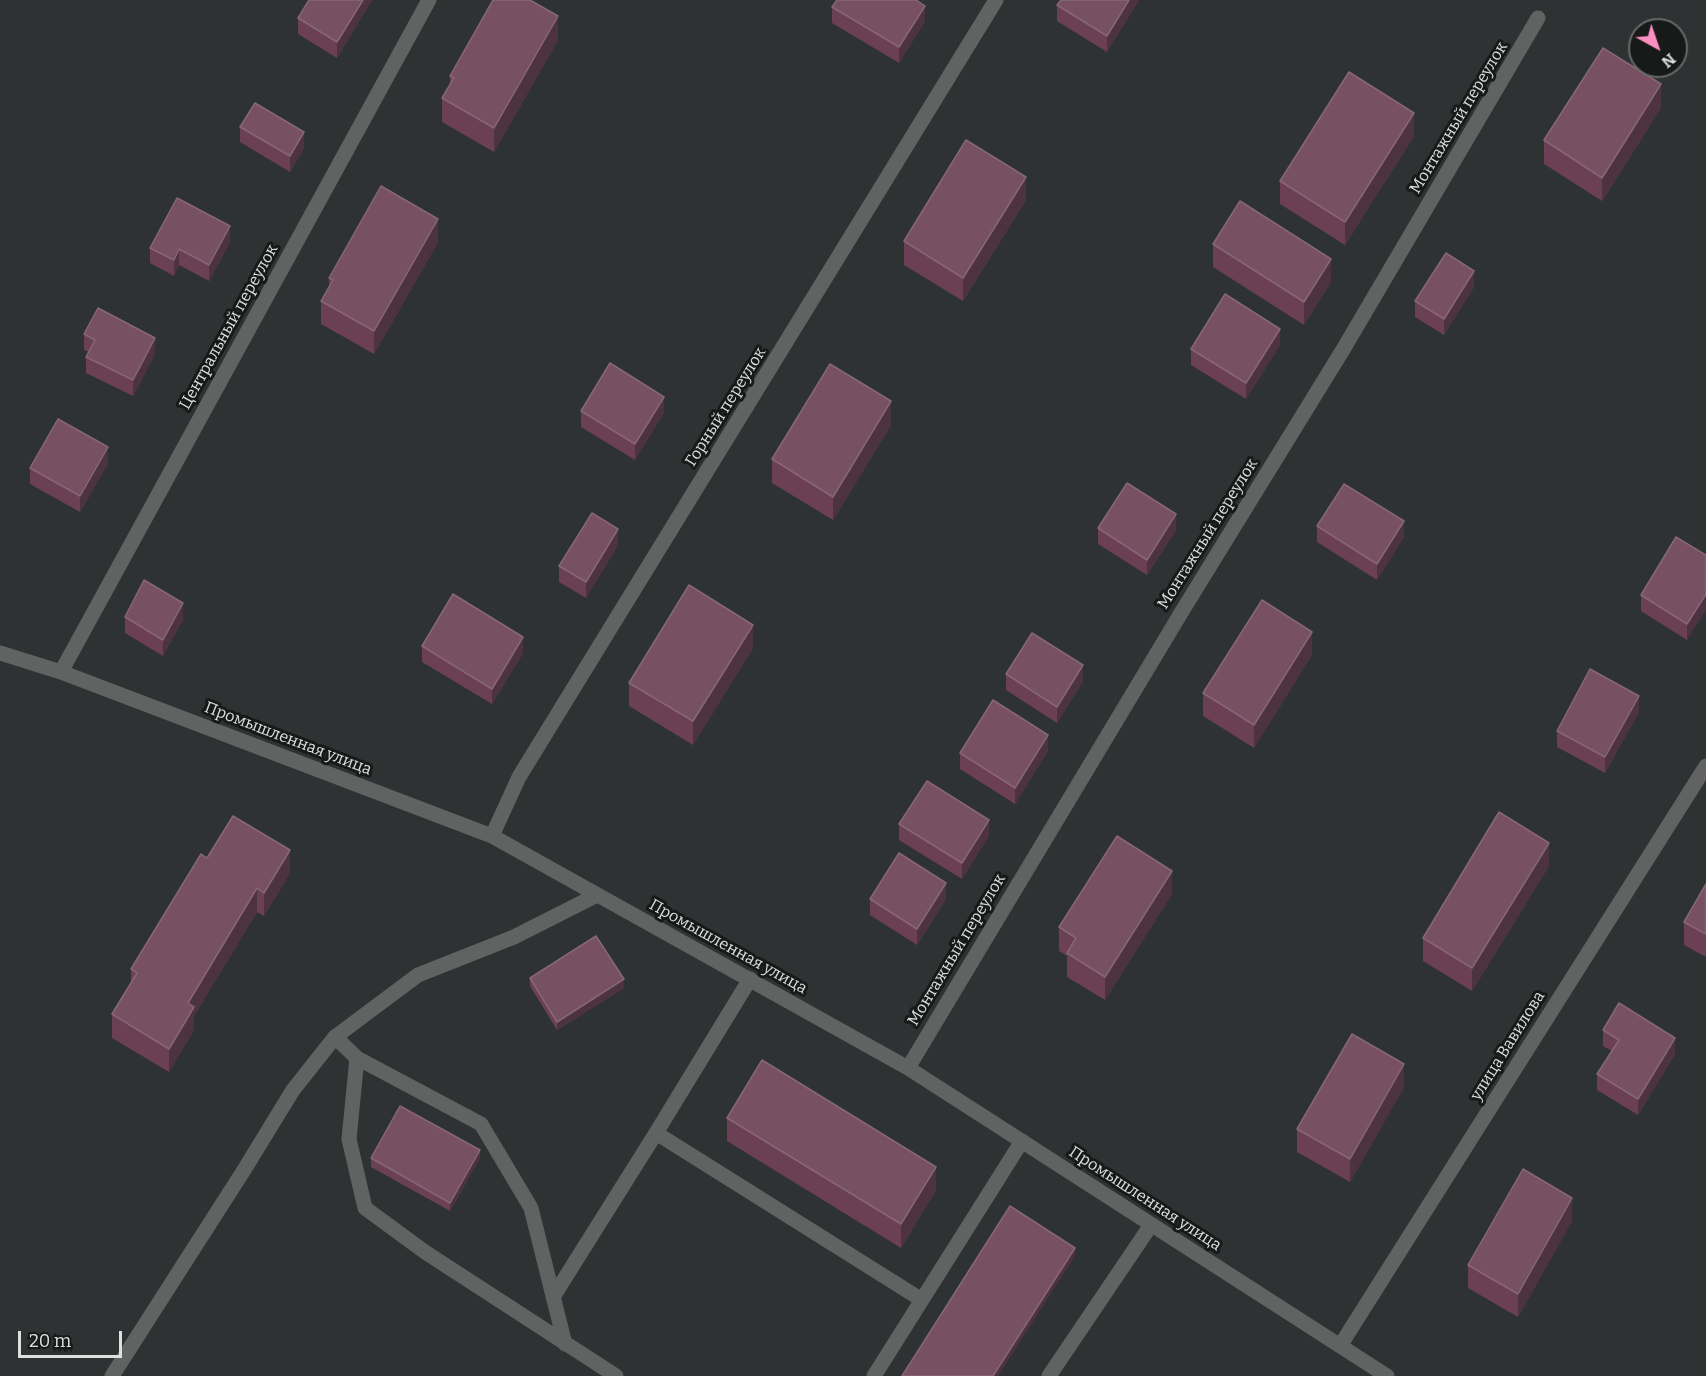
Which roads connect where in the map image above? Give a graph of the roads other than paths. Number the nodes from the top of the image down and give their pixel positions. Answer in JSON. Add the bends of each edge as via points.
{"nodes":[{"id":1,"x":429,"y":0,"type":"edge"},
{"id":2,"x":996,"y":0,"type":"edge"},
{"id":3,"x":1538,"y":18,"type":"dead end"},
{"id":4,"x":0,"y":653,"type":"edge"},
{"id":5,"x":61,"y":672,"type":"junction"},
{"id":6,"x":1706,"y":766,"type":"edge"},
{"id":7,"x":492,"y":836,"type":"junction"},
{"id":8,"x":597,"y":894,"type":"junction"},
{"id":9,"x":750,"y":979,"type":"junction"},
{"id":10,"x":335,"y":1037,"type":"junction"},
{"id":11,"x":357,"y":1058,"type":"junction"},
{"id":12,"x":908,"y":1068,"type":"junction"},
{"id":13,"x":656,"y":1133,"type":"junction"},
{"id":14,"x":1022,"y":1141,"type":"junction"},
{"id":15,"x":1151,"y":1225,"type":"junction"},
{"id":16,"x":553,"y":1297,"type":"junction"},
{"id":17,"x":922,"y":1300,"type":"junction"},
{"id":18,"x":564,"y":1344,"type":"junction"},
{"id":19,"x":1340,"y":1346,"type":"junction"},
{"id":20,"x":112,"y":1376,"type":"edge"},
{"id":21,"x":616,"y":1376,"type":"edge"},
{"id":22,"x":874,"y":1376,"type":"edge"},
{"id":23,"x":1049,"y":1376,"type":"edge"},
{"id":24,"x":1387,"y":1376,"type":"edge"}],
"edges":[{"from":1,"to":5,"type":"street","name":"Центральный переулок"},
{"from":2,"to":7,"type":"street","name":"Горный переулок","via":[[519,777]]},
{"from":3,"to":12,"type":"street","name":"Монтажный переулок","via":[[1344,348]]},
{"from":4,"to":5,"type":"street","name":"Промышленная улица"},
{"from":5,"to":7,"type":"street","name":"Промышленная улица"},
{"from":6,"to":19,"type":"street","name":"улица Вавилова"},
{"from":7,"to":8,"type":"street","name":"Промышленная улица"},
{"from":8,"to":9,"type":"street","name":"Промышленная улица"},
{"from":8,"to":10,"type":"street","via":[[514,937],[418,975]]},
{"from":9,"to":12,"type":"street","name":"Промышленная улица"},
{"from":9,"to":13,"type":"street"},
{"from":10,"to":11,"type":"street"},
{"from":10,"to":20,"type":"street","via":[[293,1090]]},
{"from":11,"to":16,"type":"street","via":[[481,1124],[531,1208]]},
{"from":11,"to":18,"type":"street","via":[[350,1139],[365,1209]]},
{"from":12,"to":14,"type":"street","name":"Промышленная улица"},
{"from":13,"to":16,"type":"street"},
{"from":13,"to":17,"type":"street"},
{"from":14,"to":15,"type":"street","name":"Промышленная улица"},
{"from":14,"to":17,"type":"street"},
{"from":15,"to":19,"type":"street","name":"Промышленная улица"},
{"from":15,"to":23,"type":"street"},
{"from":16,"to":18,"type":"street"},
{"from":17,"to":22,"type":"street"},
{"from":18,"to":21,"type":"street"},
{"from":19,"to":24,"type":"street","name":"Промышленная улица"}]}
